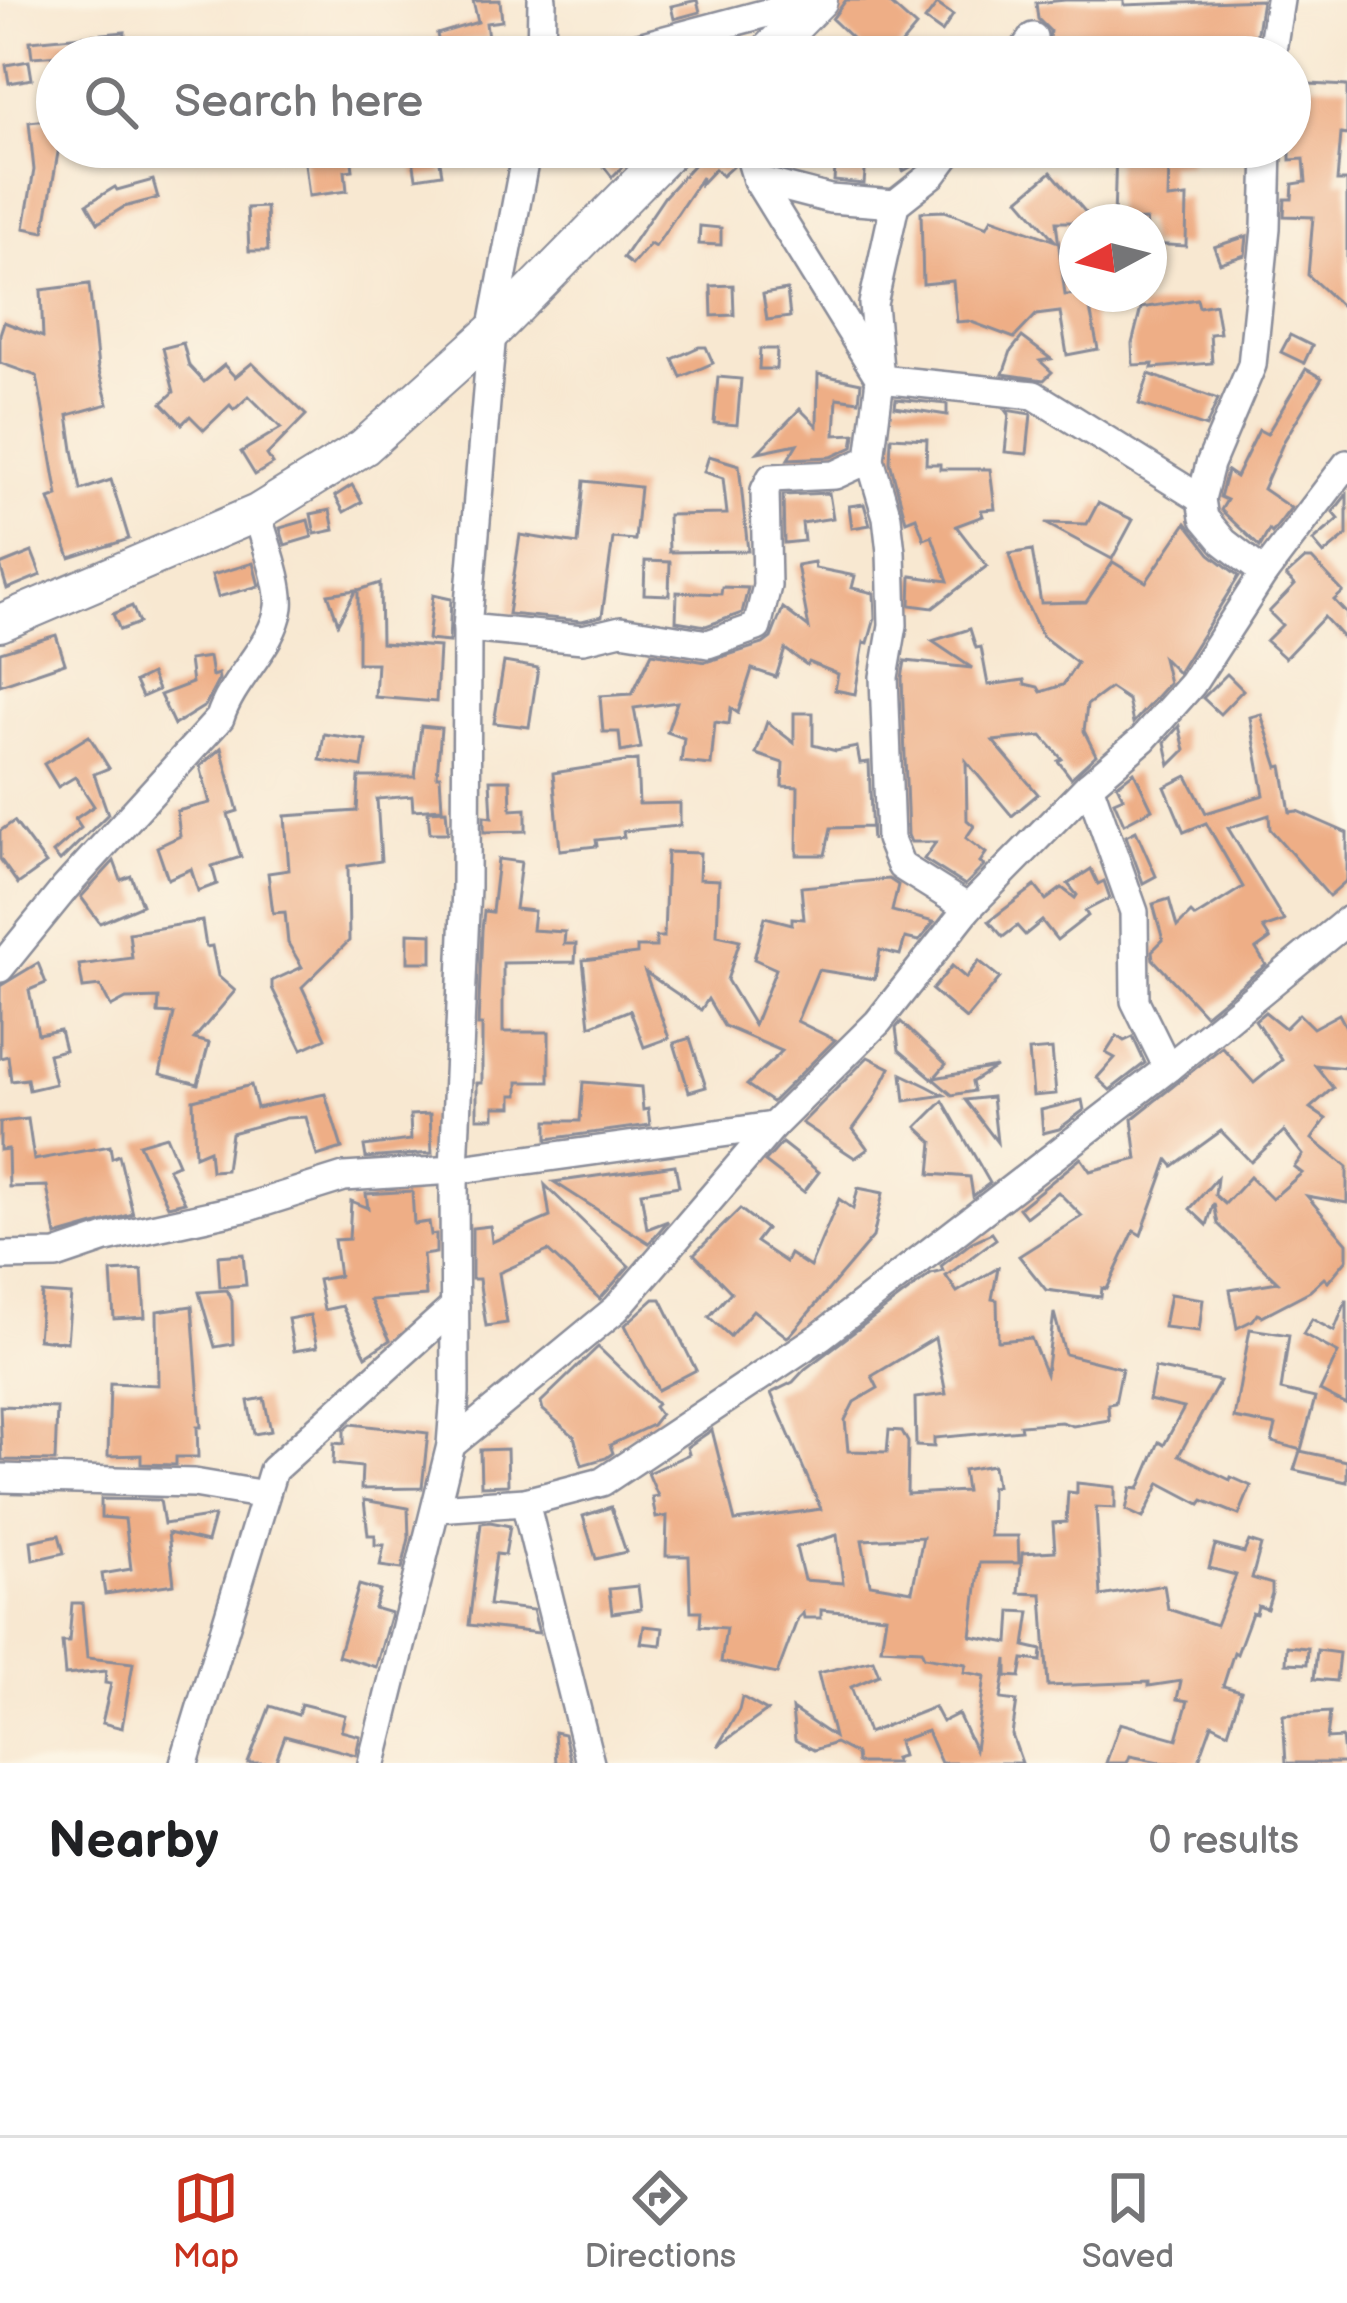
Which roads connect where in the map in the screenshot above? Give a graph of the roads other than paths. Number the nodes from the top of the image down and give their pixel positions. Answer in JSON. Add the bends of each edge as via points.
{"nodes":[{"id":1,"x":542,"y":0,"type":"edge"},
{"id":2,"x":817,"y":0,"type":"edge"},
{"id":3,"x":1280,"y":0,"type":"edge"},
{"id":4,"x":541,"y":36,"type":"edge"},
{"id":5,"x":681,"y":36,"type":"edge"},
{"id":6,"x":783,"y":36,"type":"edge"},
{"id":7,"x":1274,"y":36,"type":"edge"},
{"id":8,"x":523,"y":168,"type":"edge"},
{"id":9,"x":653,"y":168,"type":"edge"},
{"id":10,"x":754,"y":168,"type":"edge"},
{"id":11,"x":938,"y":168,"type":"edge"},
{"id":12,"x":1267,"y":168,"type":"edge"},
{"id":13,"x":758,"y":180,"type":"junction"},
{"id":14,"x":895,"y":204,"type":"junction"},
{"id":15,"x":492,"y":332,"type":"junction"},
{"id":16,"x":880,"y":380,"type":"junction"},
{"id":17,"x":870,"y":459,"type":"junction"},
{"id":18,"x":1347,"y":464,"type":"edge"},
{"id":19,"x":1201,"y":499,"type":"junction"},
{"id":20,"x":257,"y":512,"type":"junction"},
{"id":21,"x":1264,"y":573,"type":"junction"},
{"id":22,"x":0,"y":623,"type":"edge"},
{"id":23,"x":467,"y":628,"type":"junction"},
{"id":24,"x":1089,"y":784,"type":"junction"},
{"id":25,"x":968,"y":908,"type":"junction"},
{"id":26,"x":1347,"y":921,"type":"edge"},
{"id":27,"x":0,"y":968,"type":"edge"},
{"id":28,"x":1168,"y":1068,"type":"junction"},
{"id":29,"x":773,"y":1126,"type":"junction"},
{"id":30,"x":454,"y":1170,"type":"junction"},
{"id":31,"x":0,"y":1256,"type":"edge"},
{"id":32,"x":454,"y":1306,"type":"junction"},
{"id":33,"x":451,"y":1445,"type":"junction"},
{"id":34,"x":0,"y":1478,"type":"edge"},
{"id":35,"x":265,"y":1495,"type":"junction"},
{"id":36,"x":525,"y":1502,"type":"junction"},
{"id":37,"x":436,"y":1508,"type":"junction"},
{"id":38,"x":184,"y":1763,"type":"edge"},
{"id":39,"x":372,"y":1763,"type":"edge"},
{"id":40,"x":590,"y":1763,"type":"edge"}],
"edges":[{"from":1,"to":4,"type":"street"},
{"from":2,"to":5,"type":"street"},
{"from":2,"to":6,"type":"main road"},
{"from":3,"to":7,"type":"street"},
{"from":8,"to":15,"type":"street"},
{"from":9,"to":15,"type":"main road"},
{"from":10,"to":13,"type":"street"},
{"from":11,"to":14,"type":"street"},
{"from":12,"to":19,"type":"street","via":[[1252,364]]},
{"from":13,"to":14,"type":"street","via":[[830,199]]},
{"from":13,"to":16,"type":"street"},
{"from":14,"to":16,"type":"street","via":[[874,304]]},
{"from":15,"to":20,"type":"main road","via":[[364,447]]},
{"from":15,"to":23,"type":"street"},
{"from":16,"to":17,"type":"street"},
{"from":16,"to":19,"type":"street","via":[[1034,395]]},
{"from":17,"to":23,"type":"street","via":[[835,475],[771,478],[767,586],[757,626],[739,635],[708,644],[621,630],[583,639]]},
{"from":17,"to":25,"type":"street","via":[[891,552],[893,625],[884,677],[890,838],[901,866]]},
{"from":18,"to":21,"type":"street"},
{"from":19,"to":21,"type":"street","via":[[1204,518],[1224,542]]},
{"from":20,"to":22,"type":"main road"},
{"from":20,"to":27,"type":"street","via":[[280,602],[275,623],[220,718]]},
{"from":21,"to":24,"type":"street","via":[[1192,684],[1143,740]]},
{"from":23,"to":30,"type":"street"},
{"from":24,"to":25,"type":"street"},
{"from":24,"to":28,"type":"street","via":[[1134,912],[1136,1001]]},
{"from":25,"to":29,"type":"street","via":[[878,1022]]},
{"from":26,"to":28,"type":"street"},
{"from":28,"to":36,"type":"street","via":[[821,1336],[602,1482]]},
{"from":29,"to":30,"type":"street"},
{"from":29,"to":33,"type":"street","via":[[616,1309]]},
{"from":30,"to":31,"type":"street","via":[[344,1177],[56,1255]]},
{"from":30,"to":32,"type":"street"},
{"from":32,"to":33,"type":"street"},
{"from":32,"to":35,"type":"street","via":[[273,1470]]},
{"from":33,"to":37,"type":"street"},
{"from":34,"to":35,"type":"street","via":[[194,1484]]},
{"from":35,"to":38,"type":"street"},
{"from":36,"to":37,"type":"street"},
{"from":36,"to":40,"type":"street"},
{"from":37,"to":39,"type":"street"}]}
